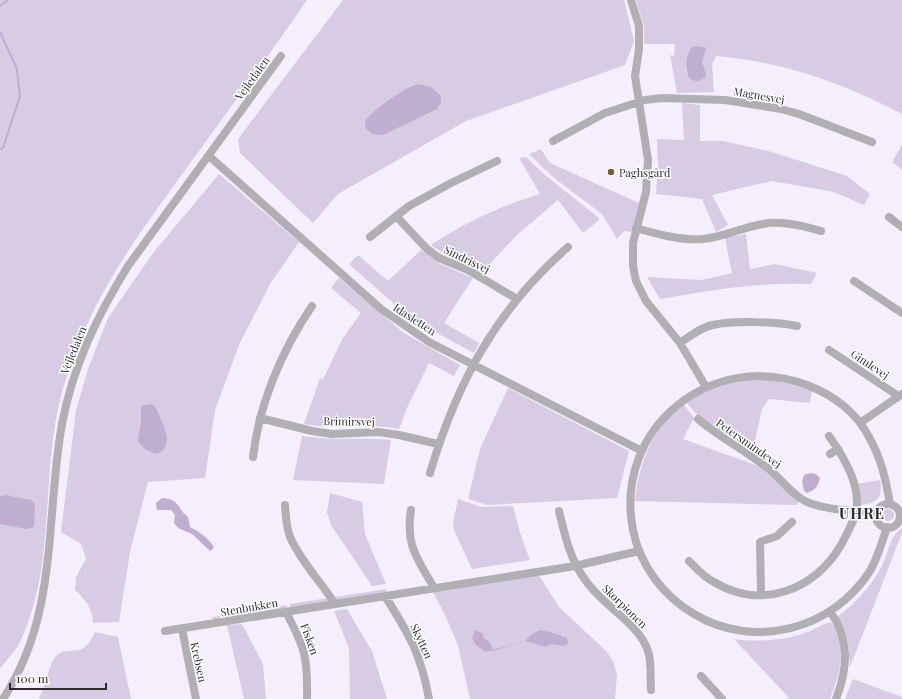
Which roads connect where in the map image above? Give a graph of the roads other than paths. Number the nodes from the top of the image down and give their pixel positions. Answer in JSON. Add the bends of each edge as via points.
{"nodes":[{"id":1,"x":631,"y":0,"type":"edge"},
{"id":2,"x":281,"y":56,"type":"dead end"},
{"id":3,"x":638,"y":102,"type":"junction"},
{"id":4,"x":553,"y":141,"type":"dead end"},
{"id":5,"x":872,"y":142,"type":"dead end"},
{"id":6,"x":209,"y":156,"type":"junction"},
{"id":7,"x":497,"y":161,"type":"dead end"},
{"id":8,"x":396,"y":216,"type":"junction"},
{"id":9,"x":889,"y":217,"type":"dead end"},
{"id":10,"x":902,"y":227,"type":"edge"},
{"id":11,"x":636,"y":228,"type":"junction"},
{"id":12,"x":821,"y":231,"type":"dead end"},
{"id":13,"x":370,"y":237,"type":"dead end"},
{"id":14,"x":568,"y":247,"type":"dead end"},
{"id":15,"x":854,"y":281,"type":"dead end"},
{"id":16,"x":517,"y":299,"type":"junction"},
{"id":17,"x":312,"y":306,"type":"dead end"},
{"id":18,"x":902,"y":313,"type":"edge"},
{"id":19,"x":797,"y":326,"type":"dead end"},
{"id":20,"x":680,"y":343,"type":"junction"},
{"id":21,"x":829,"y":350,"type":"dead end"},
{"id":22,"x":473,"y":365,"type":"junction"},
{"id":23,"x":706,"y":387,"type":"junction"},
{"id":24,"x":900,"y":396,"type":"edge"},
{"id":25,"x":260,"y":418,"type":"junction"},
{"id":26,"x":698,"y":418,"type":"dead end"},
{"id":27,"x":860,"y":424,"type":"junction"},
{"id":28,"x":829,"y":436,"type":"dead end"},
{"id":29,"x":438,"y":444,"type":"junction"},
{"id":30,"x":838,"y":449,"type":"junction"},
{"id":31,"x":642,"y":451,"type":"junction"},
{"id":32,"x":830,"y":454,"type":"dead end"},
{"id":33,"x":253,"y":457,"type":"dead end"},
{"id":34,"x":430,"y":473,"type":"dead end"},
{"id":35,"x":890,"y":504,"type":"junction"},
{"id":36,"x":285,"y":505,"type":"dead end"},
{"id":37,"x":411,"y":510,"type":"dead end"},
{"id":38,"x":856,"y":510,"type":"junction"},
{"id":39,"x":560,"y":511,"type":"dead end"},
{"id":40,"x":876,"y":513,"type":"junction"},
{"id":41,"x":901,"y":516,"type":"edge"},
{"id":42,"x":792,"y":522,"type":"dead end"},
{"id":43,"x":887,"y":527,"type":"junction"},
{"id":44,"x":640,"y":551,"type":"junction"},
{"id":45,"x":688,"y":561,"type":"dead end"},
{"id":46,"x":575,"y":566,"type":"junction"},
{"id":47,"x":434,"y":588,"type":"junction"},
{"id":48,"x":761,"y":594,"type":"junction"},
{"id":49,"x":385,"y":596,"type":"junction"},
{"id":50,"x":335,"y":604,"type":"junction"},
{"id":51,"x":286,"y":612,"type":"junction"},
{"id":52,"x":830,"y":612,"type":"junction"},
{"id":53,"x":182,"y":629,"type":"junction"},
{"id":54,"x":165,"y":631,"type":"dead end"},
{"id":55,"x":701,"y":676,"type":"dead end"},
{"id":56,"x":651,"y":690,"type":"dead end"},
{"id":57,"x":3,"y":699,"type":"edge"},
{"id":58,"x":196,"y":699,"type":"edge"},
{"id":59,"x":307,"y":699,"type":"edge"},
{"id":60,"x":429,"y":699,"type":"edge"},
{"id":61,"x":722,"y":699,"type":"edge"},
{"id":62,"x":836,"y":699,"type":"edge"}],
"edges":[{"from":1,"to":3,"type":"street","via":[[639,26],[635,76]]},
{"from":2,"to":6,"type":"street","name":"Vejledalen"},
{"from":3,"to":4,"type":"street","name":"Magnesvej","via":[[605,113]]},
{"from":3,"to":5,"type":"street","name":"Magnesvej","via":[[662,98],[725,100],[781,109]]},
{"from":3,"to":11,"type":"street","via":[[648,160],[648,177]]},
{"from":6,"to":22,"type":"street","name":"Idasletten","via":[[381,309],[429,342]]},
{"from":6,"to":57,"type":"street","name":"Vejledalen","via":[[128,266],[80,355],[62,425],[49,560],[41,608],[21,667]]},
{"from":7,"to":8,"type":"street","via":[[451,183]]},
{"from":8,"to":13,"type":"street"},
{"from":8,"to":16,"type":"street","name":"Sindrisvej","via":[[439,258],[468,270]]},
{"from":9,"to":10,"type":"street"},
{"from":11,"to":12,"type":"street","via":[[693,239],[765,223]]},
{"from":11,"to":20,"type":"street","via":[[632,255],[636,281],[646,301]]},
{"from":14,"to":16,"type":"street"},
{"from":15,"to":18,"type":"street"},
{"from":16,"to":22,"type":"street","via":[[496,326]]},
{"from":17,"to":25,"type":"street","via":[[281,363]]},
{"from":19,"to":20,"type":"street","via":[[760,323],[713,325],[703,328]]},
{"from":20,"to":23,"type":"street"},
{"from":21,"to":24,"type":"street","name":"Gimlevej"},
{"from":22,"to":29,"type":"street"},
{"from":22,"to":31,"type":"street","name":"Idasletten"},
{"from":23,"to":27,"type":"street","via":[[743,376],[781,377],[828,395],[850,412]]},
{"from":23,"to":31,"type":"street","via":[[682,401],[666,415]]},
{"from":24,"to":27,"type":"street","name":"Gimlevej"},
{"from":25,"to":29,"type":"street","name":"Brimirsvej","via":[[332,434],[385,433]]},
{"from":25,"to":33,"type":"street"},
{"from":26,"to":38,"type":"street","name":"Petersmindevej","via":[[713,432],[771,470],[806,501],[816,505]]},
{"from":27,"to":35,"type":"street","via":[[869,436],[884,470]]},
{"from":28,"to":30,"type":"street"},
{"from":29,"to":34,"type":"street"},
{"from":30,"to":32,"type":"street"},
{"from":30,"to":38,"type":"street","via":[[849,467]]},
{"from":31,"to":44,"type":"street","via":[[633,482],[631,504],[633,526]]},
{"from":35,"to":40,"type":"street","via":[[881,506]]},
{"from":35,"to":41,"type":"street","via":[[897,508]]},
{"from":36,"to":50,"type":"street","via":[[290,538],[299,555]]},
{"from":37,"to":47,"type":"street","via":[[409,528],[415,557]]},
{"from":38,"to":40,"type":"street","name":"Petersmindevej"},
{"from":38,"to":48,"type":"street","via":[[844,539],[827,566],[801,585],[784,592]]},
{"from":39,"to":46,"type":"street","via":[[565,539]]},
{"from":40,"to":43,"type":"street","via":[[878,521]]},
{"from":41,"to":43,"type":"street","via":[[894,525]]},
{"from":42,"to":48,"type":"street","via":[[777,536],[760,542]]},
{"from":43,"to":52,"type":"street","via":[[871,569],[846,600]]},
{"from":44,"to":46,"type":"street","name":"Stenbukken"},
{"from":44,"to":52,"type":"street","via":[[651,573],[671,598],[686,610],[716,626],[739,631],[777,632],[814,621]]},
{"from":45,"to":48,"type":"street","via":[[704,576],[730,590]]},
{"from":46,"to":47,"type":"street","name":"Stenbukken"},
{"from":46,"to":56,"type":"street","name":"Skorpionen","via":[[602,601],[644,641],[650,662]]},
{"from":47,"to":49,"type":"street","name":"Stenbukken"},
{"from":49,"to":50,"type":"street","name":"Stenbukken"},
{"from":49,"to":60,"type":"street","name":"Skytten","via":[[418,654]]},
{"from":50,"to":51,"type":"street","name":"Stenbukken"},
{"from":51,"to":53,"type":"street","name":"Stenbukken"},
{"from":51,"to":59,"type":"street","name":"Fisken","via":[[305,653],[308,670]]},
{"from":52,"to":62,"type":"street","via":[[843,637],[846,657]]},
{"from":53,"to":54,"type":"street","name":"Stenbukken"},
{"from":53,"to":58,"type":"street","name":"Krebsen"},
{"from":55,"to":61,"type":"street"}]}
